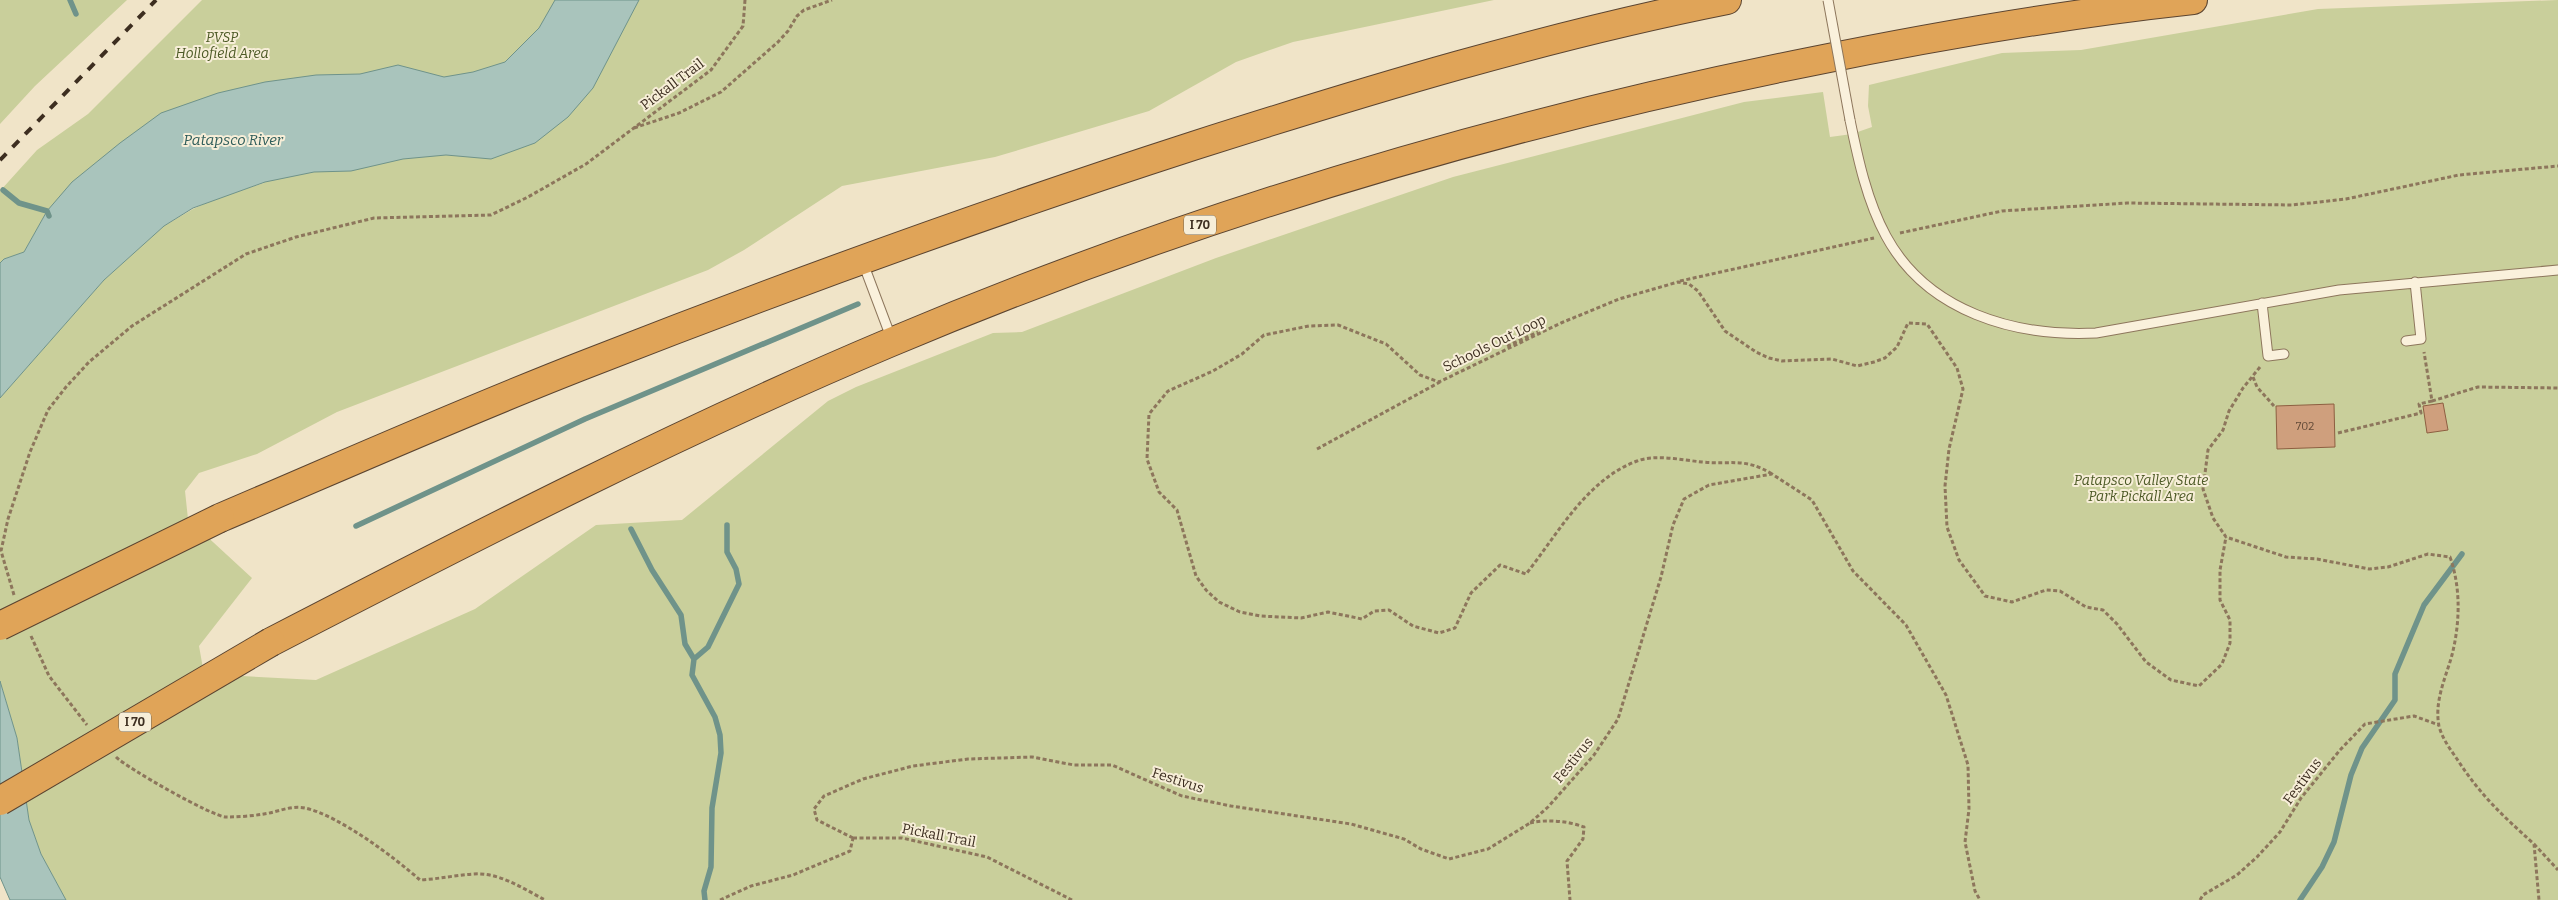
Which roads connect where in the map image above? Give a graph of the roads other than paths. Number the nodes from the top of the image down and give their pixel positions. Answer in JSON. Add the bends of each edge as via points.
{"nodes":[{"id":1,"x":1726,"y":0,"type":"edge"},
{"id":2,"x":1828,"y":0,"type":"edge"},
{"id":3,"x":2193,"y":0,"type":"edge"},
{"id":4,"x":861,"y":258,"type":"junction"},
{"id":5,"x":2558,"y":270,"type":"edge"},
{"id":6,"x":2415,"y":282,"type":"junction"},
{"id":7,"x":2262,"y":303,"type":"junction"},
{"id":8,"x":892,"y":341,"type":"junction"},
{"id":9,"x":2406,"y":341,"type":"dead end"},
{"id":10,"x":2284,"y":354,"type":"dead end"},
{"id":11,"x":0,"y":626,"type":"edge"},
{"id":12,"x":0,"y":801,"type":"edge"}],
"edges":[{"from":1,"to":4,"type":"highway","via":[[1390,84],[1094,178]]},
{"from":2,"to":7,"type":"lane","bridge":true,"via":[[1860,168],[1886,235],[1899,257],[1943,298],[1998,324],[2064,335],[2096,333]]},
{"from":3,"to":8,"type":"highway","number":"I 70","via":[[2050,19],[1888,46],[1718,80],[1544,122],[1273,200],[1117,254]]},
{"from":4,"to":8,"type":"lane"},
{"from":4,"to":11,"type":"highway","bridge":true,"via":[[587,364],[220,518]]},
{"from":5,"to":6,"type":"lane"},
{"from":6,"to":7,"type":"lane"},
{"from":6,"to":9,"type":"lane","via":[[2421,339]]},
{"from":7,"to":10,"type":"lane","via":[[2268,356]]},
{"from":8,"to":12,"type":"highway","number":"I 70","bridge":true,"via":[[629,461],[449,550],[271,642]]}]}
